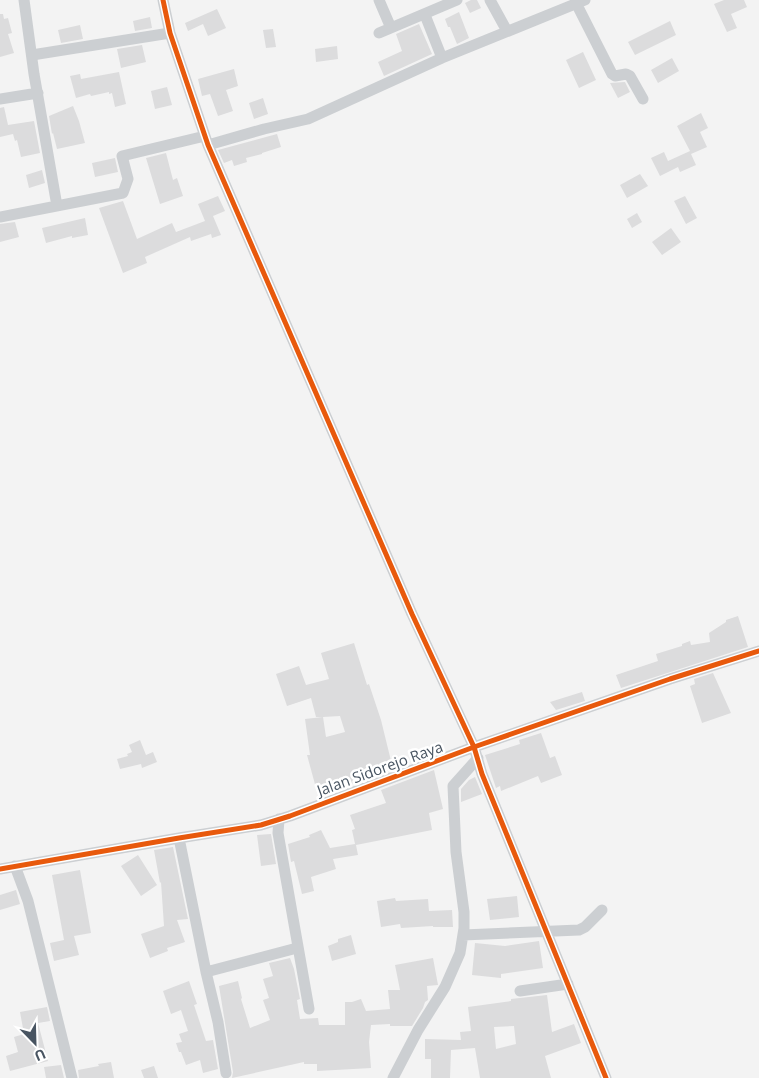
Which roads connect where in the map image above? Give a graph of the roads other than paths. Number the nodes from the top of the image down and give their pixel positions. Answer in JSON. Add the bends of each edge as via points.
{"nodes":[{"id":1,"x":24,"y":0,"type":"edge"},
{"id":2,"x":163,"y":0,"type":"edge"},
{"id":3,"x":379,"y":0,"type":"edge"},
{"id":4,"x":457,"y":0,"type":"edge"},
{"id":5,"x":490,"y":0,"type":"edge"},
{"id":6,"x":581,"y":2,"type":"edge"},
{"id":7,"x":559,"y":5,"type":"edge"},
{"id":8,"x":430,"y":8,"type":"edge"},
{"id":9,"x":391,"y":28,"type":"junction"},
{"id":10,"x":508,"y":31,"type":"junction"},
{"id":11,"x":170,"y":33,"type":"junction"},
{"id":12,"x":379,"y":33,"type":"dead end"},
{"id":13,"x":32,"y":55,"type":"junction"},
{"id":14,"x":442,"y":58,"type":"junction"},
{"id":15,"x":38,"y":93,"type":"junction"},
{"id":16,"x":643,"y":98,"type":"dead end"},
{"id":17,"x":0,"y":99,"type":"edge"},
{"id":18,"x":207,"y":140,"type":"junction"},
{"id":19,"x":57,"y":206,"type":"junction"},
{"id":20,"x":0,"y":217,"type":"edge"},
{"id":21,"x":759,"y":651,"type":"edge"},
{"id":22,"x":476,"y":753,"type":"junction"},
{"id":23,"x":279,"y":820,"type":"junction"},
{"id":24,"x":179,"y":838,"type":"junction"},
{"id":25,"x":15,"y":866,"type":"junction"},
{"id":26,"x":0,"y":869,"type":"edge"},
{"id":27,"x":602,"y":910,"type":"dead end"},
{"id":28,"x":548,"y":932,"type":"junction"},
{"id":29,"x":463,"y":934,"type":"junction"},
{"id":30,"x":297,"y":948,"type":"junction"},
{"id":31,"x":206,"y":972,"type":"junction"},
{"id":32,"x":568,"y":984,"type":"junction"},
{"id":33,"x":520,"y":991,"type":"dead end"},
{"id":34,"x":309,"y":1009,"type":"dead end"},
{"id":35,"x":226,"y":1073,"type":"dead end"},
{"id":36,"x":72,"y":1078,"type":"edge"},
{"id":37,"x":393,"y":1078,"type":"edge"},
{"id":38,"x":606,"y":1078,"type":"edge"}],
"edges":[{"from":1,"to":13,"type":"street"},
{"from":2,"to":11,"type":"street"},
{"from":3,"to":9,"type":"street"},
{"from":4,"to":8,"type":"street"},
{"from":5,"to":10,"type":"street"},
{"from":6,"to":7,"type":"street"},
{"from":6,"to":16,"type":"street","via":[[612,74],[630,76]]},
{"from":7,"to":10,"type":"street"},
{"from":8,"to":9,"type":"street"},
{"from":8,"to":14,"type":"street"},
{"from":9,"to":12,"type":"street"},
{"from":10,"to":14,"type":"street"},
{"from":11,"to":13,"type":"street"},
{"from":11,"to":18,"type":"street"},
{"from":13,"to":15,"type":"street"},
{"from":14,"to":18,"type":"street","via":[[308,119]]},
{"from":15,"to":17,"type":"street"},
{"from":15,"to":19,"type":"street"},
{"from":18,"to":19,"type":"street","via":[[122,156],[128,179],[123,193]]},
{"from":18,"to":22,"type":"street","via":[[408,605]]},
{"from":19,"to":20,"type":"street"},
{"from":21,"to":22,"type":"street","name":"Jalan Sidorejo Raya","via":[[670,679]]},
{"from":22,"to":23,"type":"street","name":"Jalan Sidorejo Raya"},
{"from":22,"to":28,"type":"street"},
{"from":22,"to":29,"type":"street","via":[[454,786]]},
{"from":23,"to":24,"type":"street","name":"Jalan Sidorejo Raya"},
{"from":23,"to":30,"type":"street","via":[[278,833]]},
{"from":24,"to":25,"type":"street","name":"Jalan Sidorejo Raya"},
{"from":24,"to":31,"type":"street"},
{"from":25,"to":26,"type":"street","name":"Jalan Sidorejo Raya"},
{"from":25,"to":36,"type":"street","via":[[28,901]]},
{"from":27,"to":28,"type":"street","via":[[580,930]]},
{"from":28,"to":29,"type":"street"},
{"from":28,"to":32,"type":"street"},
{"from":29,"to":37,"type":"street","via":[[460,953],[445,987]]},
{"from":30,"to":31,"type":"street"},
{"from":30,"to":34,"type":"street"},
{"from":31,"to":35,"type":"street"},
{"from":32,"to":33,"type":"street"},
{"from":32,"to":38,"type":"street"}]}
